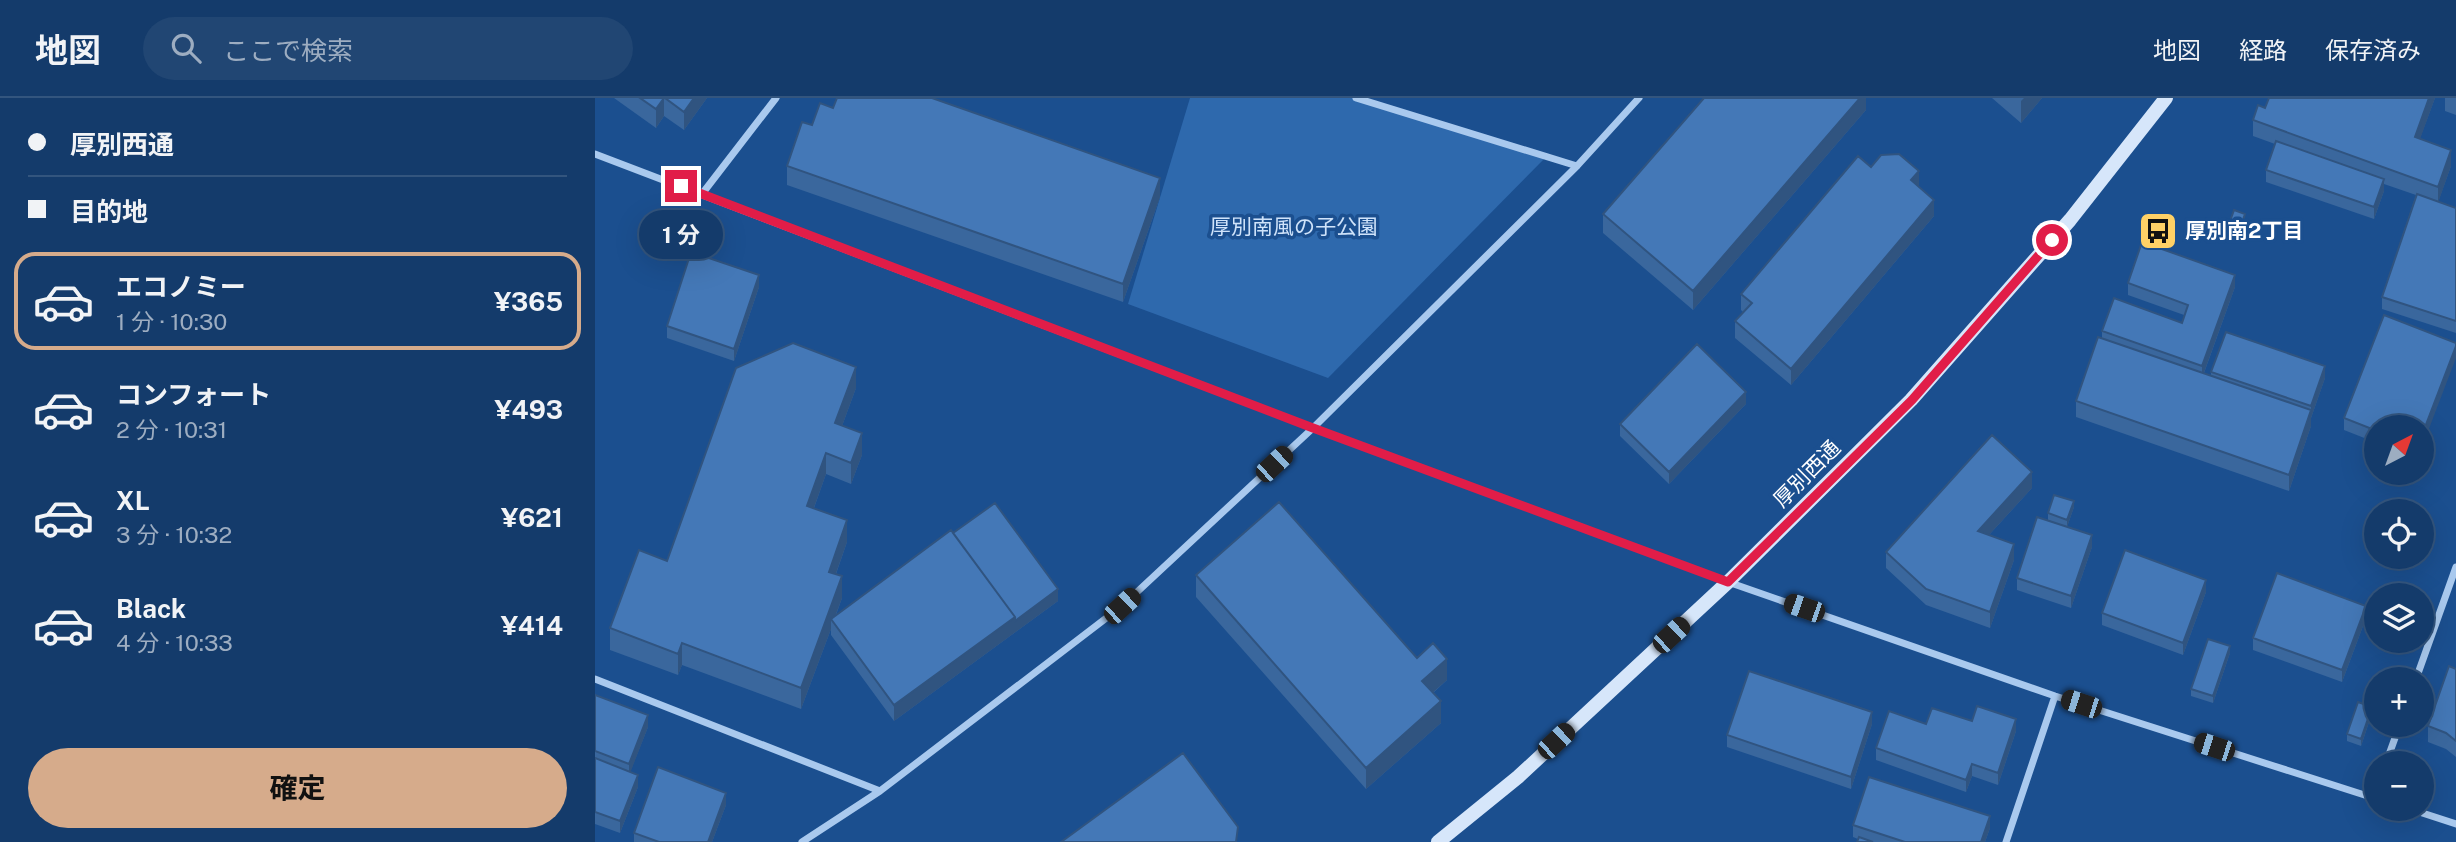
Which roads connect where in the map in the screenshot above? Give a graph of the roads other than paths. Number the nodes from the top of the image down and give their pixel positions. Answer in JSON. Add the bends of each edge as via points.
{"nodes":[{"id":1,"x":776,"y":98,"type":"edge"},
{"id":2,"x":1356,"y":98,"type":"edge"},
{"id":3,"x":1639,"y":98,"type":"edge"},
{"id":4,"x":2166,"y":98,"type":"edge"},
{"id":5,"x":595,"y":154,"type":"edge"},
{"id":6,"x":1577,"y":166,"type":"junction"},
{"id":7,"x":702,"y":194,"type":"junction"},
{"id":8,"x":1313,"y":428,"type":"junction"},
{"id":9,"x":2456,"y":566,"type":"edge"},
{"id":10,"x":1728,"y":582,"type":"junction"},
{"id":11,"x":2420,"y":667,"type":"edge"},
{"id":12,"x":595,"y":679,"type":"edge"},
{"id":13,"x":2055,"y":696,"type":"junction"},
{"id":14,"x":880,"y":791,"type":"junction"},
{"id":15,"x":2364,"y":792,"type":"edge"},
{"id":16,"x":2434,"y":817,"type":"edge"},
{"id":17,"x":2456,"y":824,"type":"edge"},
{"id":18,"x":802,"y":842,"type":"edge"},
{"id":19,"x":1439,"y":842,"type":"edge"},
{"id":20,"x":2006,"y":842,"type":"edge"}],
"edges":[{"from":1,"to":7,"type":"street"},
{"from":2,"to":6,"type":"street"},
{"from":3,"to":6,"type":"street"},
{"from":4,"to":10,"type":"street","name":"厚別西通","via":[[2070,220],[1912,400]]},
{"from":5,"to":7,"type":"street"},
{"from":6,"to":8,"type":"street"},
{"from":7,"to":8,"type":"street"},
{"from":8,"to":10,"type":"street"},
{"from":8,"to":14,"type":"street","via":[[1122,606]]},
{"from":9,"to":11,"type":"street"},
{"from":10,"to":13,"type":"street"},
{"from":10,"to":19,"type":"street","name":"厚別西通","via":[[1518,777]]},
{"from":12,"to":14,"type":"street"},
{"from":13,"to":15,"type":"street"},
{"from":13,"to":20,"type":"street"},
{"from":14,"to":18,"type":"street"},
{"from":16,"to":17,"type":"street"}]}
